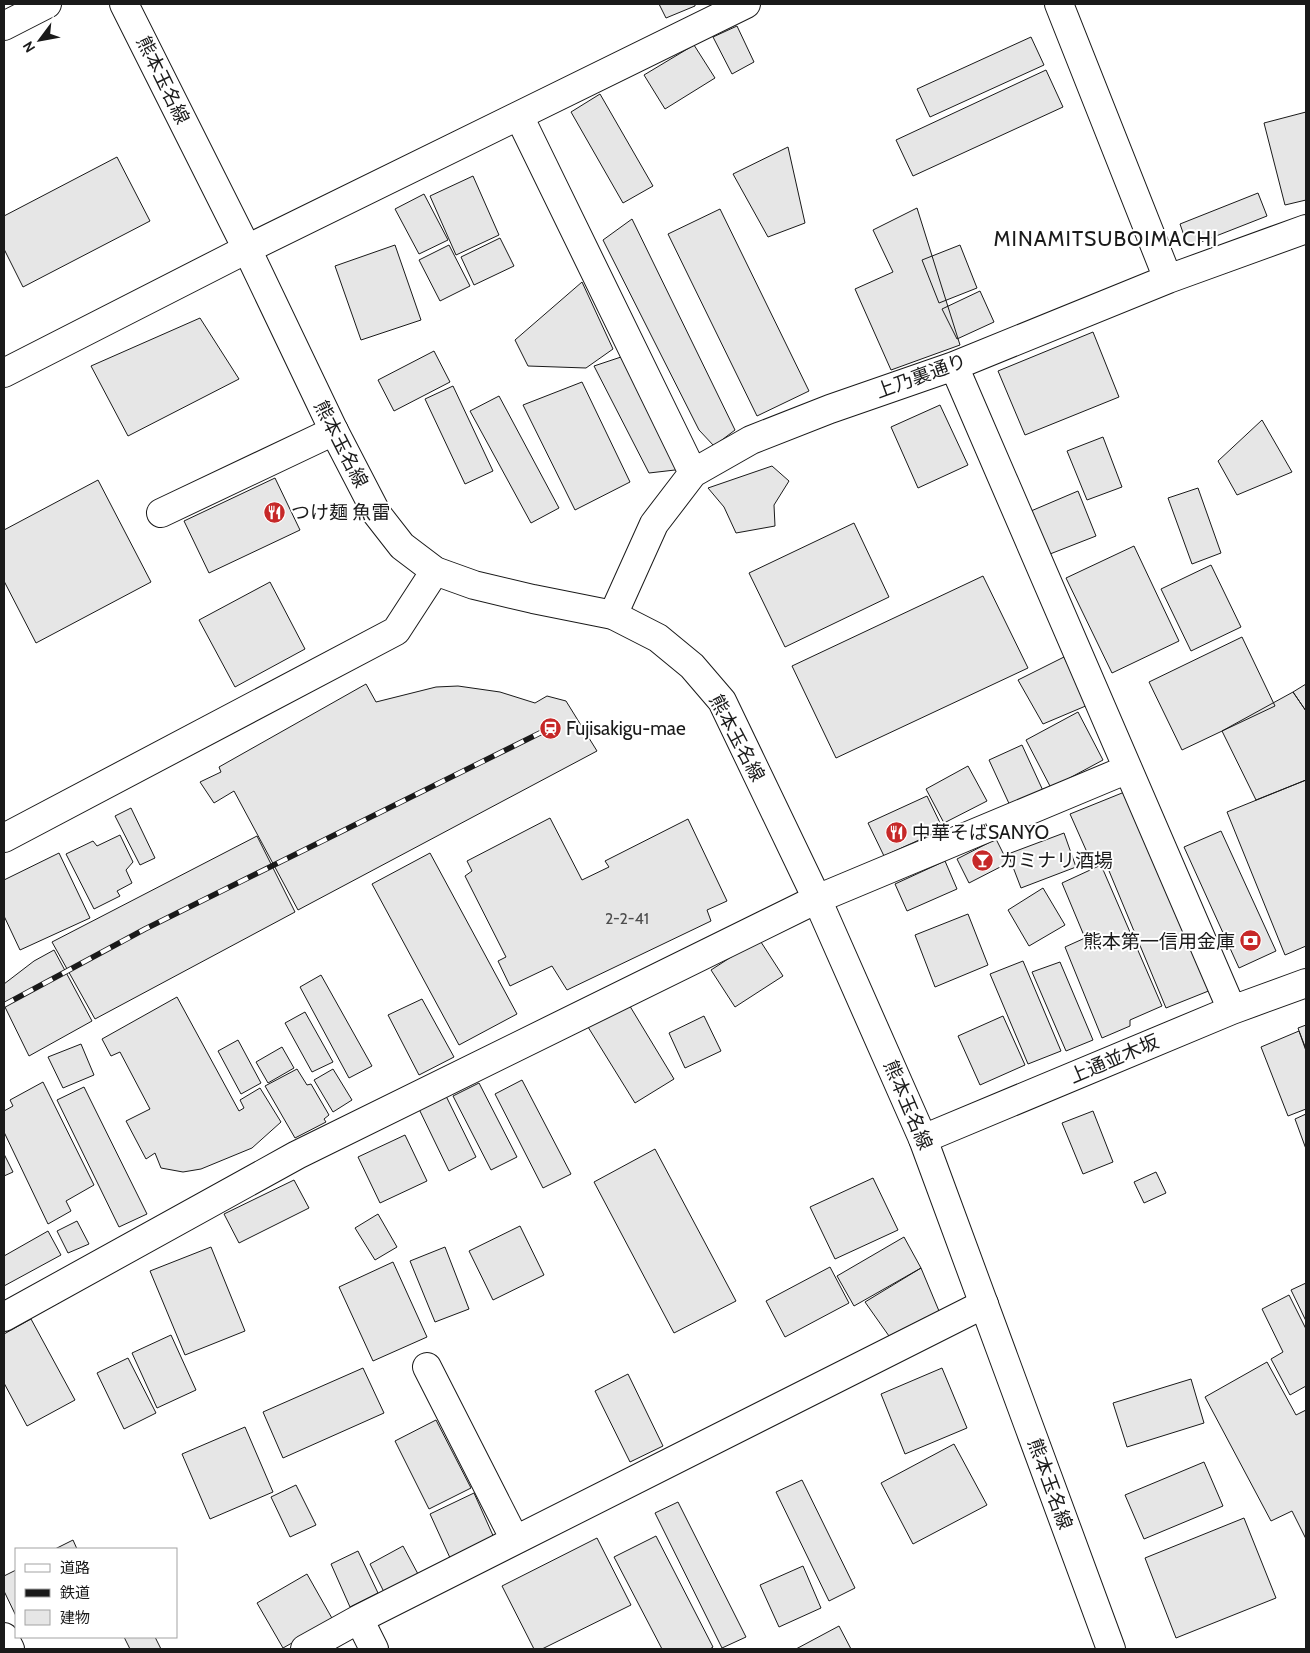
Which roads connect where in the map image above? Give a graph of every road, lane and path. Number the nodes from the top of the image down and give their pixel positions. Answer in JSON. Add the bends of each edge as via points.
{"nodes":[{"id":1,"x":47,"y":4,"type":"edge"},
{"id":2,"x":124,"y":4,"type":"edge"},
{"id":3,"x":746,"y":4,"type":"edge"},
{"id":4,"x":1059,"y":4,"type":"edge"},
{"id":5,"x":4,"y":26,"type":"edge"},
{"id":6,"x":519,"y":116,"type":"junction"},
{"id":7,"x":1304,"y":234,"type":"edge"},
{"id":8,"x":247,"y":249,"type":"junction"},
{"id":9,"x":1168,"y":279,"type":"junction"},
{"id":10,"x":954,"y":366,"type":"junction"},
{"id":11,"x":4,"y":373,"type":"edge"},
{"id":12,"x":334,"y":431,"type":"junction"},
{"id":13,"x":693,"y":473,"type":"junction"},
{"id":14,"x":161,"y":513,"type":"dead end"},
{"id":15,"x":435,"y":571,"type":"junction"},
{"id":16,"x":613,"y":615,"type":"junction"},
{"id":17,"x":1128,"y":769,"type":"junction"},
{"id":18,"x":4,"y":838,"type":"edge"},
{"id":19,"x":817,"y":899,"type":"junction"},
{"id":20,"x":1306,"y":983,"type":"edge"},
{"id":21,"x":1232,"y":1010,"type":"junction"},
{"id":22,"x":923,"y":1139,"type":"junction"},
{"id":23,"x":984,"y":1304,"type":"junction"},
{"id":24,"x":4,"y":1317,"type":"edge"},
{"id":25,"x":427,"y":1367,"type":"dead end"},
{"id":26,"x":516,"y":1540,"type":"junction"},
{"id":27,"x":359,"y":1619,"type":"junction"},
{"id":28,"x":4,"y":1637,"type":"edge"},
{"id":29,"x":10,"y":1649,"type":"edge"},
{"id":30,"x":305,"y":1649,"type":"edge"},
{"id":31,"x":374,"y":1649,"type":"edge"},
{"id":32,"x":1111,"y":1649,"type":"edge"}],
"edges":[{"from":1,"to":5,"type":"main road"},
{"from":2,"to":8,"type":"main road","name":"熊本玉名線"},
{"from":3,"to":6,"type":"main road"},
{"from":4,"to":9,"type":"main road"},
{"from":6,"to":8,"type":"main road"},
{"from":6,"to":13,"type":"main road"},
{"from":7,"to":9,"type":"main road","name":"上乃裏通り"},
{"from":8,"to":11,"type":"main road"},
{"from":8,"to":12,"type":"main road","name":"熊本玉名線"},
{"from":9,"to":10,"type":"main road","name":"上乃裏通り"},
{"from":10,"to":13,"type":"main road","name":"上乃裏通り","via":[[751,440]]},
{"from":10,"to":17,"type":"main road"},
{"from":12,"to":14,"type":"main road"},
{"from":12,"to":15,"type":"main road","name":"熊本玉名線","via":[[377,514],[402,546]]},
{"from":13,"to":16,"type":"main road","name":"上乃裏通り","via":[[654,524]]},
{"from":15,"to":16,"type":"main road","name":"熊本玉名線","via":[[533,599]]},
{"from":15,"to":18,"type":"main road","via":[[396,631]]},
{"from":16,"to":19,"type":"main road","name":"熊本玉名線","via":[[658,638],[692,666],[722,701]]},
{"from":17,"to":19,"type":"main road"},
{"from":17,"to":21,"type":"main road"},
{"from":19,"to":22,"type":"main road","name":"熊本玉名線"},
{"from":19,"to":24,"type":"main road","via":[[297,1155]]},
{"from":20,"to":21,"type":"main road","name":"上通並木坂"},
{"from":21,"to":22,"type":"main road","name":"上通並木坂"},
{"from":22,"to":23,"type":"main road","name":"熊本玉名線"},
{"from":23,"to":26,"type":"main road"},
{"from":23,"to":32,"type":"main road","name":"熊本玉名線"},
{"from":25,"to":26,"type":"main road"},
{"from":26,"to":27,"type":"main road"},
{"from":27,"to":30,"type":"main road"},
{"from":27,"to":31,"type":"main road"},
{"from":28,"to":29,"type":"main road"}]}
